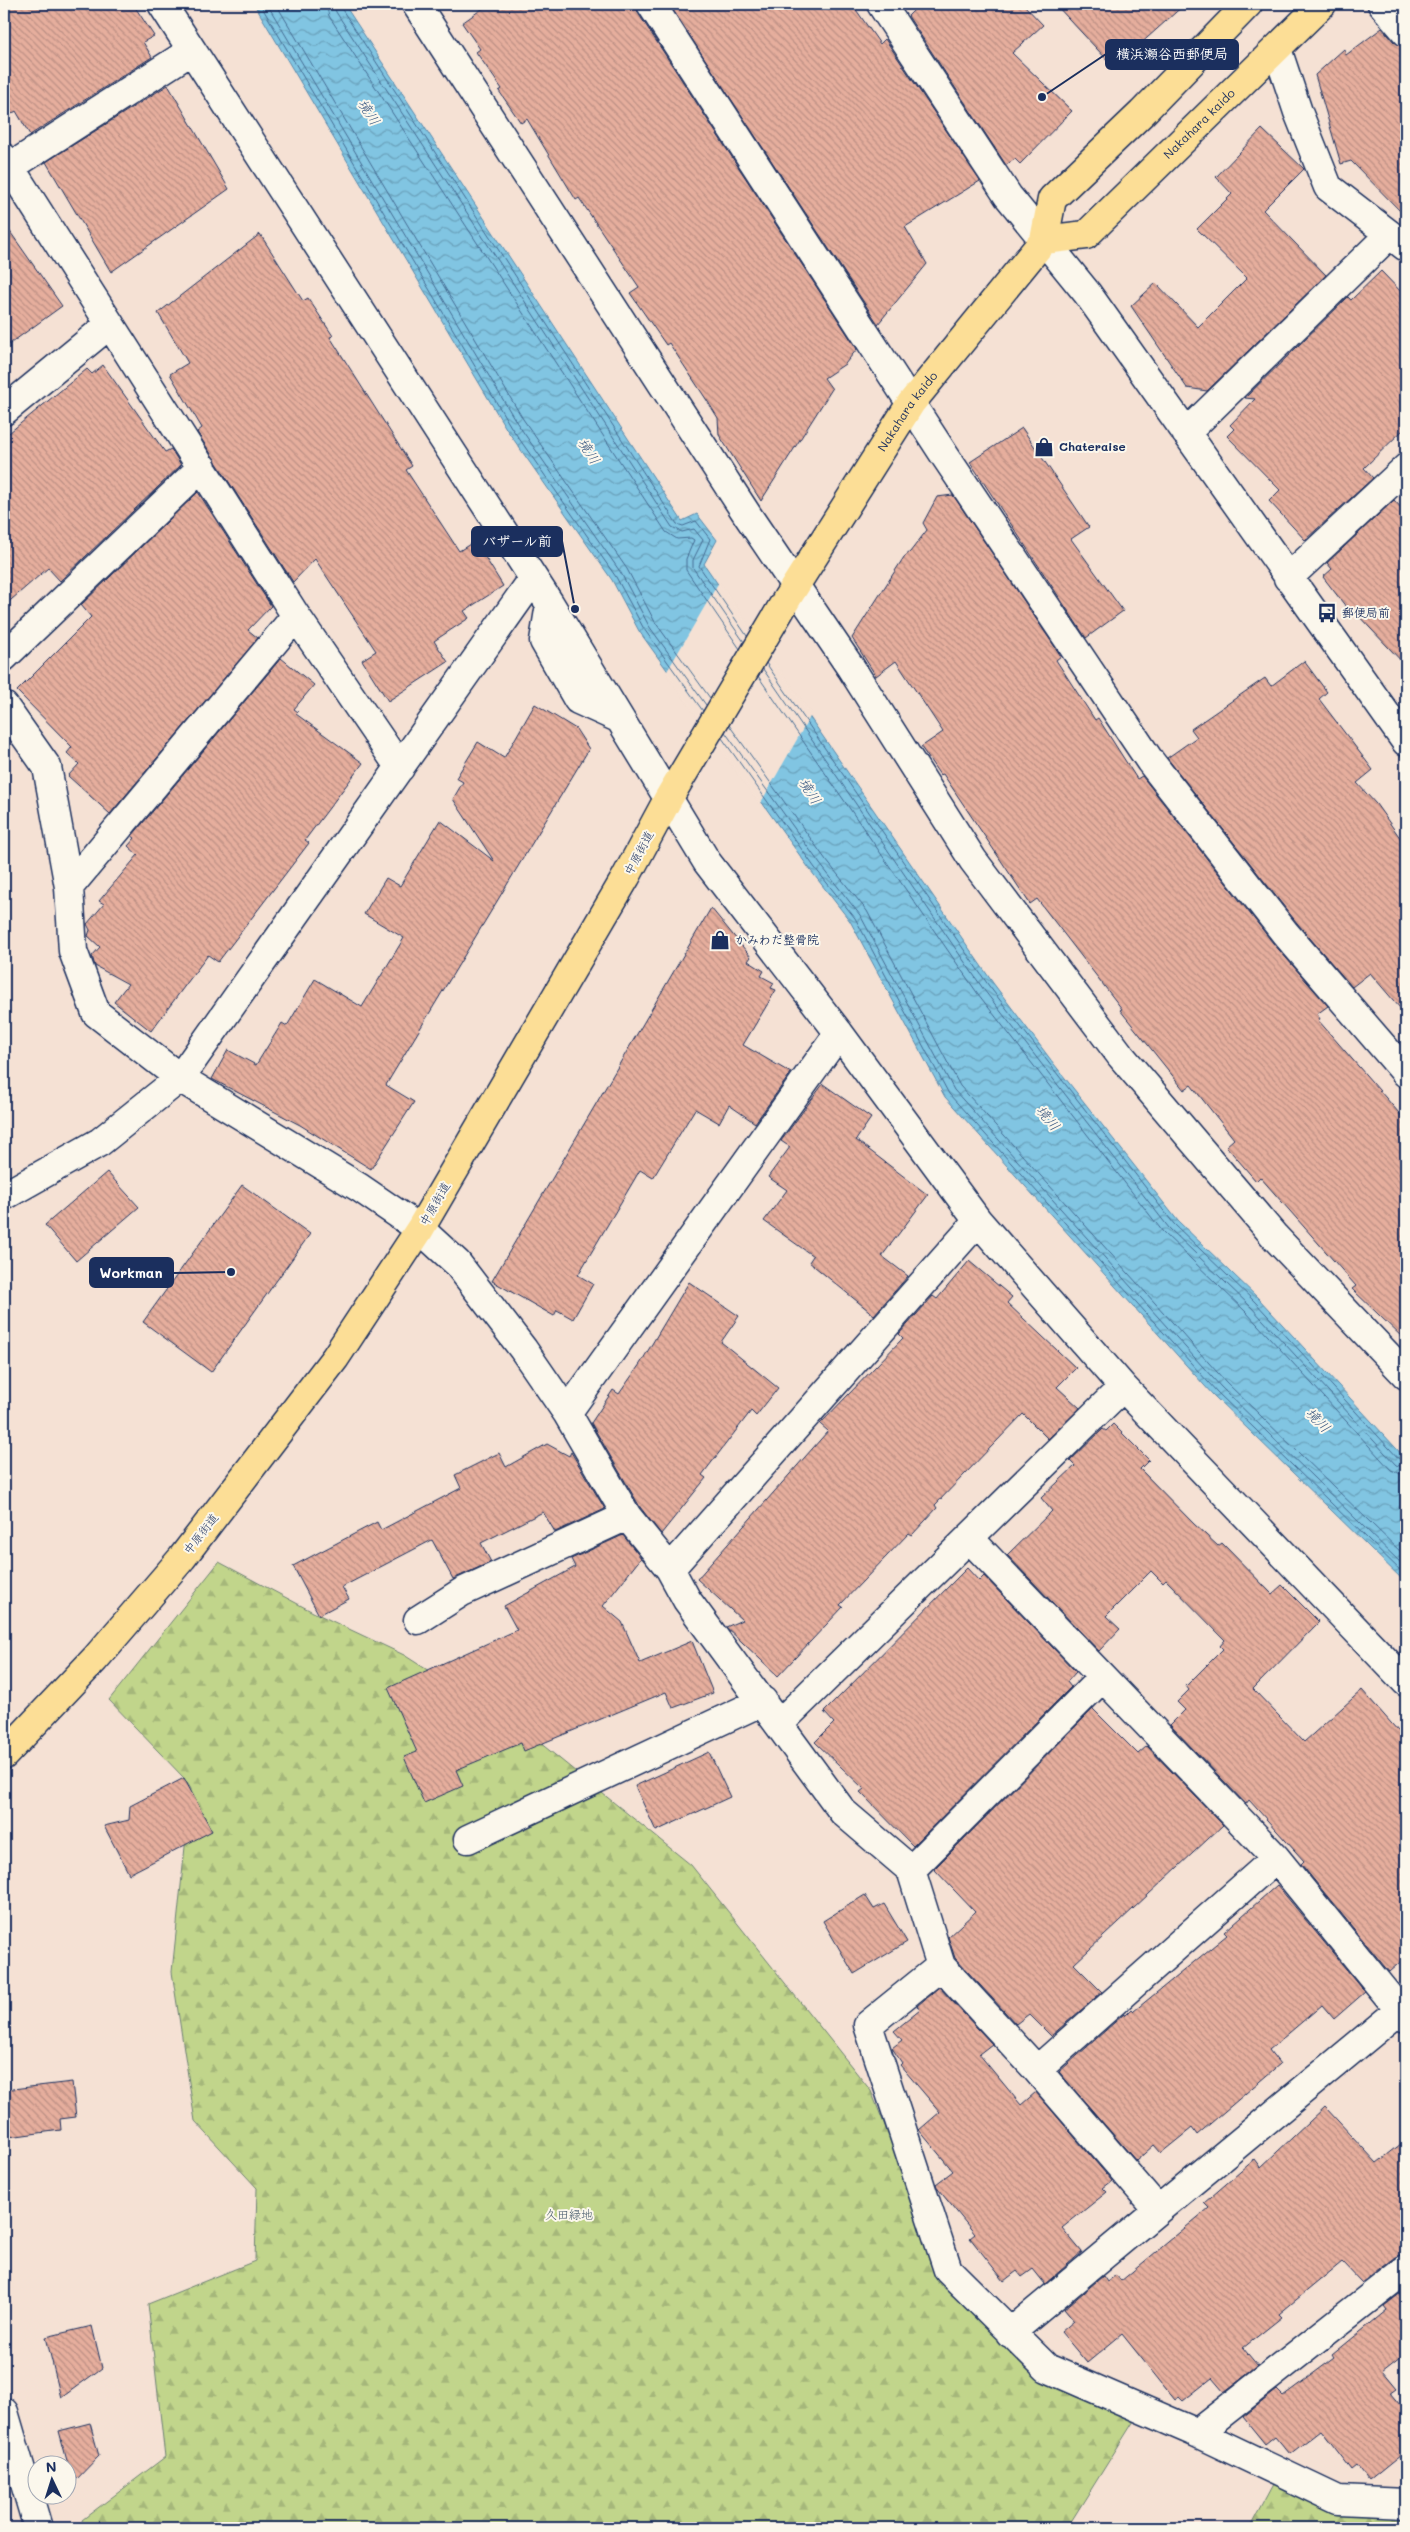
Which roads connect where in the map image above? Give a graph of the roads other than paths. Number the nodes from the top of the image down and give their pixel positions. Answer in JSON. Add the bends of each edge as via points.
{"nodes":[{"id":1,"x":162,"y":4,"type":"edge"},
{"id":2,"x":416,"y":4,"type":"edge"},
{"id":3,"x":651,"y":4,"type":"edge"},
{"id":4,"x":881,"y":4,"type":"edge"},
{"id":5,"x":1248,"y":4,"type":"edge"},
{"id":6,"x":1322,"y":4,"type":"edge"},
{"id":7,"x":1382,"y":4,"type":"edge"},
{"id":8,"x":1406,"y":32,"type":"edge"},
{"id":9,"x":1277,"y":50,"type":"junction"},
{"id":10,"x":191,"y":51,"type":"junction"},
{"id":11,"x":6,"y":165,"type":"edge"},
{"id":12,"x":1044,"y":240,"type":"junction"},
{"id":13,"x":1397,"y":241,"type":"edge"},
{"id":14,"x":110,"y":324,"type":"junction"},
{"id":15,"x":912,"y":404,"type":"junction"},
{"id":16,"x":4,"y":411,"type":"edge"},
{"id":17,"x":1186,"y":433,"type":"junction"},
{"id":18,"x":202,"y":467,"type":"junction"},
{"id":19,"x":1406,"y":468,"type":"edge"},
{"id":20,"x":1288,"y":578,"type":"junction"},
{"id":21,"x":533,"y":580,"type":"junction"},
{"id":22,"x":792,"y":591,"type":"junction"},
{"id":23,"x":296,"y":616,"type":"junction"},
{"id":24,"x":4,"y":657,"type":"edge"},
{"id":25,"x":4,"y":706,"type":"edge"},
{"id":26,"x":1402,"y":726,"type":"edge"},
{"id":27,"x":400,"y":768,"type":"junction"},
{"id":28,"x":668,"y":799,"type":"junction"},
{"id":29,"x":69,"y":887,"type":"junction"},
{"id":30,"x":839,"y":1033,"type":"junction"},
{"id":31,"x":1406,"y":1073,"type":"edge"},
{"id":32,"x":180,"y":1078,"type":"junction"},
{"id":33,"x":4,"y":1196,"type":"edge"},
{"id":34,"x":978,"y":1221,"type":"junction"},
{"id":35,"x":420,"y":1229,"type":"junction"},
{"id":36,"x":1406,"y":1375,"type":"edge"},
{"id":37,"x":1123,"y":1387,"type":"junction"},
{"id":38,"x":567,"y":1413,"type":"junction"},
{"id":39,"x":627,"y":1516,"type":"junction"},
{"id":40,"x":970,"y":1538,"type":"junction"},
{"id":41,"x":670,"y":1569,"type":"junction"},
{"id":42,"x":418,"y":1620,"type":"dead end"},
{"id":43,"x":1102,"y":1678,"type":"junction"},
{"id":44,"x":1406,"y":1682,"type":"edge"},
{"id":45,"x":763,"y":1701,"type":"junction"},
{"id":46,"x":780,"y":1723,"type":"junction"},
{"id":47,"x":4,"y":1755,"type":"edge"},
{"id":48,"x":468,"y":1839,"type":"dead end"},
{"id":49,"x":1276,"y":1858,"type":"junction"},
{"id":50,"x":910,"y":1870,"type":"junction"},
{"id":51,"x":941,"y":1966,"type":"junction"},
{"id":52,"x":1404,"y":2011,"type":"edge"},
{"id":53,"x":1037,"y":2070,"type":"junction"},
{"id":54,"x":1158,"y":2210,"type":"junction"},
{"id":55,"x":1406,"y":2269,"type":"edge"},
{"id":56,"x":1010,"y":2332,"type":"junction"},
{"id":57,"x":4,"y":2412,"type":"edge"},
{"id":58,"x":1198,"y":2433,"type":"junction"},
{"id":59,"x":1406,"y":2503,"type":"edge"},
{"id":60,"x":38,"y":2528,"type":"edge"}],
"edges":[{"from":1,"to":10,"type":"street"},
{"from":2,"to":22,"type":"street","via":[[748,516]]},
{"from":3,"to":15,"type":"street"},
{"from":4,"to":12,"type":"street","via":[[1008,196]]},
{"from":5,"to":12,"type":"main road","name":"Nakahara kaido","via":[[1142,113],[1052,199]]},
{"from":6,"to":9,"type":"main road","name":"Nakahara kaido"},
{"from":7,"to":8,"type":"street"},
{"from":9,"to":12,"type":"main road","name":"Nakahara kaido","via":[[1086,235]]},
{"from":9,"to":13,"type":"street","via":[[1328,187]]},
{"from":10,"to":11,"type":"street"},
{"from":10,"to":21,"type":"street"},
{"from":11,"to":14,"type":"street"},
{"from":12,"to":15,"type":"main road","name":"Nakahara kaido"},
{"from":12,"to":17,"type":"street","via":[[1092,301]]},
{"from":13,"to":17,"type":"street"},
{"from":14,"to":16,"type":"street"},
{"from":14,"to":18,"type":"street"},
{"from":15,"to":22,"type":"main road","name":"Nakahara kaido"},
{"from":15,"to":31,"type":"street","via":[[1150,761],[1285,933]]},
{"from":17,"to":20,"type":"street"},
{"from":18,"to":23,"type":"street"},
{"from":18,"to":24,"type":"street"},
{"from":19,"to":20,"type":"street"},
{"from":20,"to":26,"type":"street"},
{"from":21,"to":27,"type":"street"},
{"from":21,"to":28,"type":"street"},
{"from":22,"to":28,"type":"main road","name":"中原街道"},
{"from":22,"to":36,"type":"street","via":[[973,860],[1115,1048],[1274,1237]]},
{"from":23,"to":27,"type":"street"},
{"from":23,"to":29,"type":"street"},
{"from":25,"to":29,"type":"street","via":[[46,767]]},
{"from":27,"to":32,"type":"street"},
{"from":28,"to":30,"type":"street","via":[[707,862]]},
{"from":28,"to":35,"type":"main road","name":"中原街道","via":[[626,877]]},
{"from":29,"to":32,"type":"street","via":[[73,951],[96,1013]]},
{"from":30,"to":34,"type":"street"},
{"from":30,"to":38,"type":"street"},
{"from":32,"to":33,"type":"street","via":[[100,1142]]},
{"from":32,"to":35,"type":"street","via":[[360,1188]]},
{"from":34,"to":37,"type":"street"},
{"from":34,"to":41,"type":"street"},
{"from":35,"to":38,"type":"street","via":[[457,1263]]},
{"from":35,"to":47,"type":"main road","name":"中原街道","via":[[335,1358],[182,1558],[95,1659]]},
{"from":37,"to":40,"type":"street"},
{"from":37,"to":44,"type":"street"},
{"from":38,"to":39,"type":"street"},
{"from":39,"to":41,"type":"street"},
{"from":39,"to":42,"type":"street","via":[[462,1592]]},
{"from":40,"to":43,"type":"street"},
{"from":40,"to":46,"type":"street"},
{"from":41,"to":45,"type":"street","via":[[688,1600]]},
{"from":43,"to":49,"type":"street"},
{"from":43,"to":50,"type":"street"},
{"from":45,"to":46,"type":"street"},
{"from":45,"to":48,"type":"street"},
{"from":46,"to":50,"type":"street","via":[[843,1812]]},
{"from":49,"to":52,"type":"street"},
{"from":49,"to":53,"type":"street"},
{"from":50,"to":51,"type":"street"},
{"from":51,"to":53,"type":"street"},
{"from":51,"to":56,"type":"street","via":[[868,2025],[948,2270]]},
{"from":52,"to":54,"type":"street"},
{"from":53,"to":54,"type":"street"},
{"from":54,"to":56,"type":"street"},
{"from":55,"to":58,"type":"street"},
{"from":56,"to":58,"type":"street","via":[[1047,2368]]},
{"from":57,"to":60,"type":"street"},
{"from":58,"to":59,"type":"street","via":[[1338,2500]]}]}
